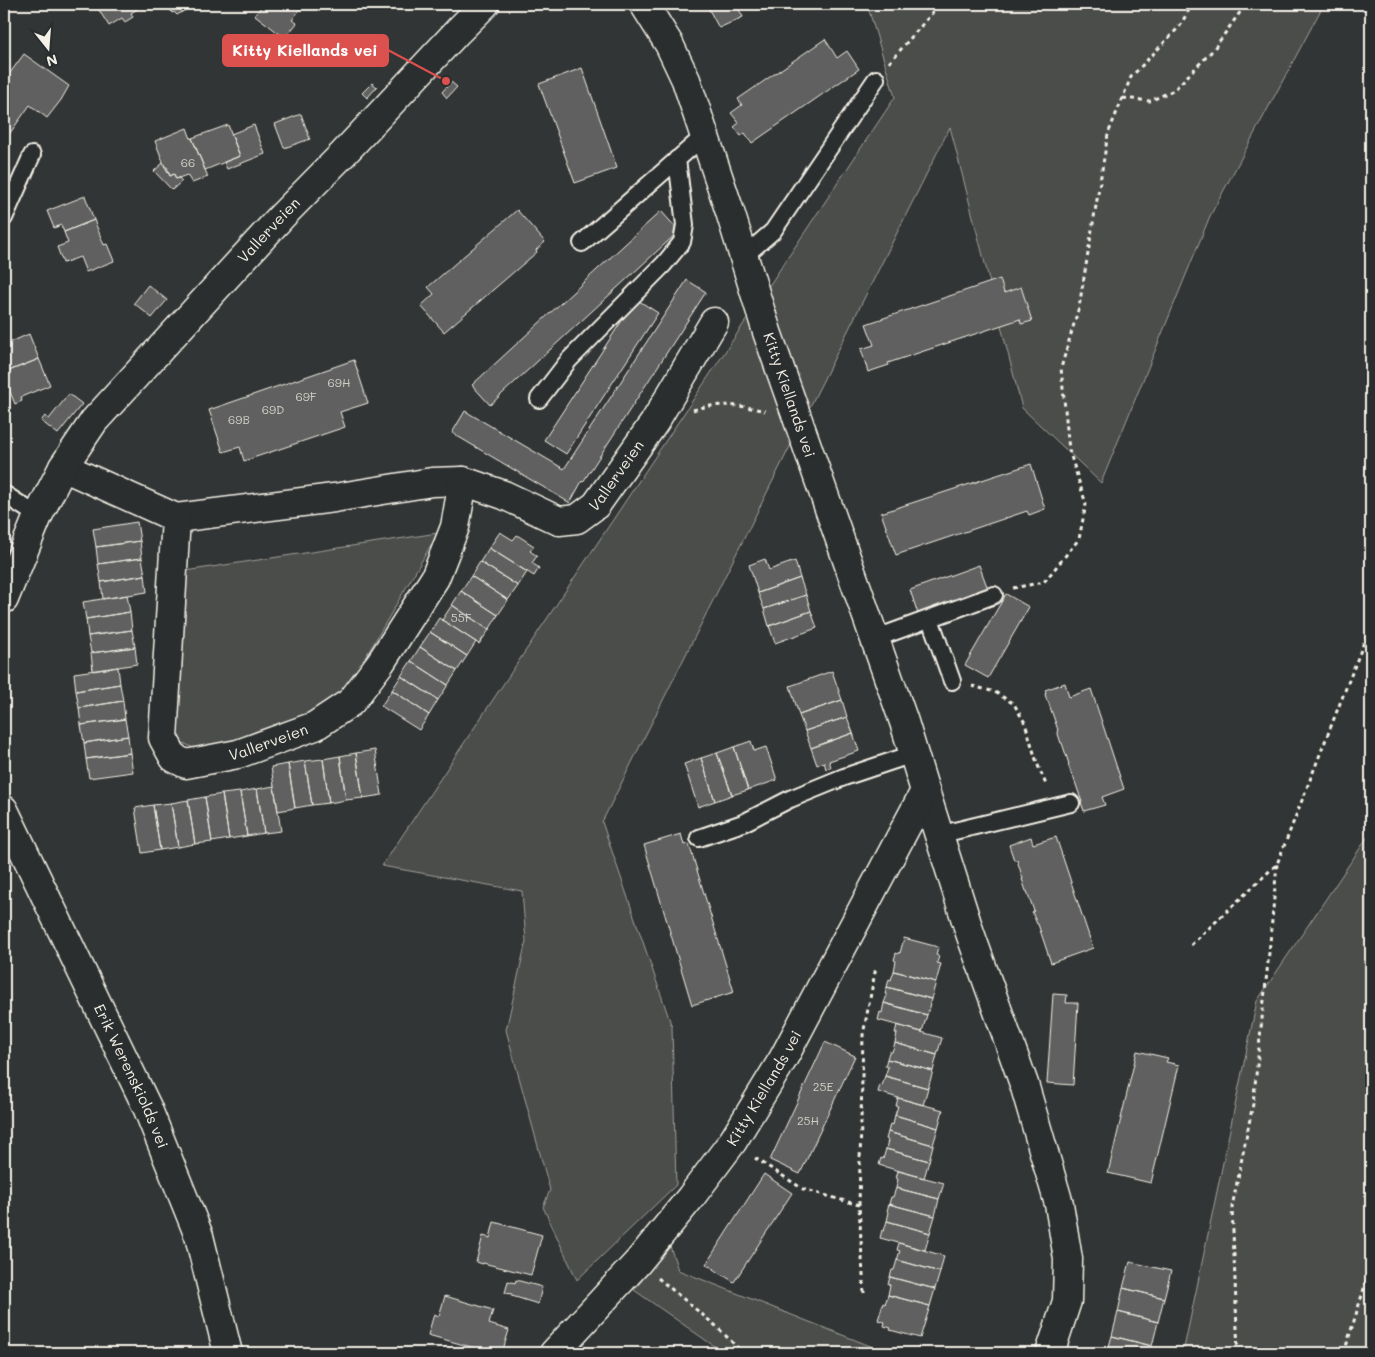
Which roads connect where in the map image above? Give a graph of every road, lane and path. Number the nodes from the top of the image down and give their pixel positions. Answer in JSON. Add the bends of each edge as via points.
{"nodes":[{"id":1,"x":485,"y":4,"type":"edge"},
{"id":2,"x":644,"y":4,"type":"edge"},
{"id":3,"x":940,"y":4,"type":"edge"},
{"id":4,"x":1192,"y":4,"type":"edge"},
{"id":5,"x":1246,"y":4,"type":"edge"},
{"id":6,"x":876,"y":79,"type":"joint"},
{"id":7,"x":1122,"y":98,"type":"junction"},
{"id":8,"x":704,"y":136,"type":"junction"},
{"id":9,"x":32,"y":155,"type":"dead end"},
{"id":10,"x":677,"y":159,"type":"junction"},
{"id":11,"x":4,"y":218,"type":"edge"},
{"id":12,"x":582,"y":243,"type":"dead end"},
{"id":13,"x":743,"y":257,"type":"junction"},
{"id":14,"x":714,"y":322,"type":"dead end"},
{"id":15,"x":538,"y":399,"type":"dead end"},
{"id":16,"x":797,"y":420,"type":"junction"},
{"id":17,"x":654,"y":422,"type":"junction"},
{"id":18,"x":63,"y":467,"type":"junction"},
{"id":19,"x":463,"y":481,"type":"junction"},
{"id":20,"x":4,"y":494,"type":"edge"},
{"id":21,"x":38,"y":516,"type":"junction"},
{"id":22,"x":176,"y":518,"type":"junction"},
{"id":23,"x":994,"y":595,"type":"joint"},
{"id":24,"x":4,"y":599,"type":"edge"},
{"id":25,"x":930,"y":619,"type":"junction"},
{"id":26,"x":1371,"y":628,"type":"edge"},
{"id":27,"x":1366,"y":637,"type":"junction"},
{"id":28,"x":874,"y":640,"type":"junction"},
{"id":29,"x":1371,"y":648,"type":"edge"},
{"id":30,"x":952,"y":681,"type":"joint"},
{"id":31,"x":913,"y":754,"type":"junction"},
{"id":32,"x":925,"y":791,"type":"junction"},
{"id":33,"x":1070,"y":803,"type":"dead end"},
{"id":34,"x":1048,"y":809,"type":"junction"},
{"id":35,"x":4,"y":810,"type":"edge"},
{"id":36,"x":938,"y":835,"type":"junction"},
{"id":37,"x":699,"y":838,"type":"dead end"},
{"id":38,"x":1277,"y":864,"type":"junction"},
{"id":39,"x":1191,"y":945,"type":"dead end"},
{"id":40,"x":876,"y":967,"type":"dead end"},
{"id":41,"x":732,"y":1141,"type":"junction"},
{"id":42,"x":859,"y":1205,"type":"junction"},
{"id":43,"x":638,"y":1262,"type":"junction"},
{"id":44,"x":1371,"y":1266,"type":"edge"},
{"id":45,"x":864,"y":1293,"type":"dead end"},
{"id":46,"x":228,"y":1353,"type":"edge"},
{"id":47,"x":554,"y":1353,"type":"edge"},
{"id":48,"x":743,"y":1353,"type":"edge"},
{"id":49,"x":1050,"y":1353,"type":"edge"},
{"id":50,"x":1238,"y":1353,"type":"edge"},
{"id":51,"x":1344,"y":1353,"type":"edge"}],
"edges":[{"from":1,"to":18,"type":"street","name":"Vallerveien","via":[[281,217],[94,421]]},
{"from":2,"to":8,"type":"street","name":"Kitty Kiellands vei","via":[[669,44],[686,80]]},
{"from":3,"to":6,"type":"path"},
{"from":4,"to":7,"type":"path","via":[[1180,26],[1131,77]]},
{"from":5,"to":7,"type":"path","via":[[1213,50],[1174,90],[1150,101]]},
{"from":6,"to":13,"type":"lane","via":[[774,231]]},
{"from":7,"to":23,"type":"path","via":[[1108,134],[1079,307],[1061,368],[1069,450],[1086,504],[1079,539],[1044,582],[1010,588]]},
{"from":8,"to":10,"type":"lane"},
{"from":8,"to":13,"type":"street","name":"Kitty Kiellands vei"},
{"from":9,"to":11,"type":"lane"},
{"from":10,"to":12,"type":"lane"},
{"from":10,"to":15,"type":"lane","via":[[685,225],[682,242],[569,360]]},
{"from":13,"to":16,"type":"street","name":"Kitty Kiellands vei"},
{"from":14,"to":17,"type":"street","name":"Vallerveien"},
{"from":16,"to":17,"type":"path","via":[[741,405],[706,406]]},
{"from":16,"to":28,"type":"street","name":"Kitty Kiellands vei"},
{"from":17,"to":19,"type":"street","name":"Vallerveien","via":[[596,505],[577,519],[559,522],[504,495]]},
{"from":18,"to":21,"type":"street","name":"Vallerveien"},
{"from":18,"to":22,"type":"street"},
{"from":19,"to":22,"type":"street","name":"Vallerveien","via":[[432,482]]},
{"from":19,"to":22,"type":"street","name":"Vallerveien","via":[[455,528],[435,578],[352,702],[315,726],[238,754],[186,764],[174,758],[163,738]]},
{"from":20,"to":21,"type":"lane"},
{"from":21,"to":24,"type":"street","name":"Vallerveien"},
{"from":23,"to":25,"type":"lane"},
{"from":25,"to":28,"type":"lane"},
{"from":25,"to":30,"type":"lane"},
{"from":26,"to":27,"type":"path"},
{"from":27,"to":29,"type":"path"},
{"from":27,"to":38,"type":"path"},
{"from":28,"to":31,"type":"street","name":"Kitty Kiellands vei"},
{"from":30,"to":34,"type":"path","via":[[995,692],[1014,704],[1025,723],[1048,791]]},
{"from":31,"to":32,"type":"street","name":"Kitty Kiellands vei"},
{"from":31,"to":37,"type":"lane","via":[[844,777]]},
{"from":32,"to":36,"type":"street","name":"Kitty Kiellands vei"},
{"from":32,"to":41,"type":"street","name":"Kitty Kiellands vei","via":[[783,1059]]},
{"from":33,"to":34,"type":"lane"},
{"from":34,"to":36,"type":"lane"},
{"from":35,"to":46,"type":"street","name":"Erik Werenskiolds vei","via":[[147,1108],[199,1236]]},
{"from":36,"to":49,"type":"street","name":"Kitty Kiellands vei","via":[[1024,1084],[1059,1204],[1068,1259],[1067,1301]]},
{"from":38,"to":39,"type":"path"},
{"from":38,"to":50,"type":"path","via":[[1253,1104],[1232,1207]]},
{"from":40,"to":42,"type":"path","via":[[863,1035]]},
{"from":41,"to":42,"type":"path","via":[[803,1189]]},
{"from":41,"to":43,"type":"street","name":"Kitty Kiellands vei"},
{"from":42,"to":45,"type":"path"},
{"from":43,"to":47,"type":"street","name":"Kitty Kiellands vei"},
{"from":43,"to":48,"type":"path","via":[[716,1326]]},
{"from":44,"to":51,"type":"path"}]}
